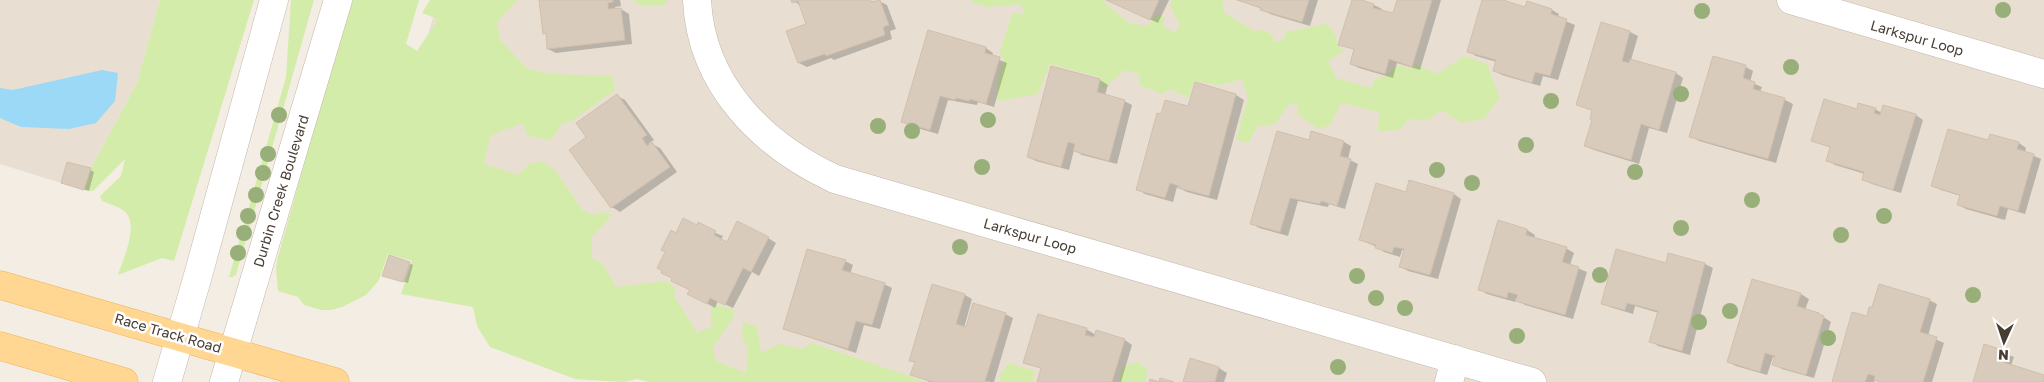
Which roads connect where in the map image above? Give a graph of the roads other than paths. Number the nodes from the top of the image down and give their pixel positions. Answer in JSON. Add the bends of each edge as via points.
{"nodes":[{"id":1,"x":274,"y":0,"type":"edge"},
{"id":2,"x":338,"y":0,"type":"edge"},
{"id":3,"x":696,"y":0,"type":"edge"},
{"id":4,"x":1791,"y":0,"type":"edge"},
{"id":5,"x":2044,"y":74,"type":"edge"},
{"id":6,"x":0,"y":285,"type":"edge"},
{"id":7,"x":180,"y":336,"type":"junction"},
{"id":8,"x":0,"y":346,"type":"edge"},
{"id":9,"x":233,"y":352,"type":"junction"},
{"id":10,"x":1452,"y":371,"type":"edge"},
{"id":11,"x":124,"y":382,"type":"edge"},
{"id":12,"x":167,"y":382,"type":"edge"},
{"id":13,"x":224,"y":382,"type":"edge"},
{"id":14,"x":335,"y":382,"type":"edge"},
{"id":15,"x":1532,"y":382,"type":"edge"}],
"edges":[{"from":1,"to":7,"type":"street"},
{"from":2,"to":9,"type":"street","name":"Durbin Creek Boulevard"},
{"from":3,"to":10,"type":"street","name":"Larkspur Loop","via":[[703,40],[736,105],[771,141],[812,168],[835,179]]},
{"from":4,"to":5,"type":"street","name":"Larkspur Loop"},
{"from":6,"to":7,"type":"main road","name":"Race Track Road"},
{"from":7,"to":9,"type":"main road","name":"Race Track Road"},
{"from":7,"to":12,"type":"street"},
{"from":8,"to":11,"type":"main road"},
{"from":9,"to":13,"type":"street","name":"Durbin Creek Boulevard"},
{"from":9,"to":14,"type":"main road","name":"Race Track Road"},
{"from":10,"to":15,"type":"street","name":"Larkspur Loop"}]}
